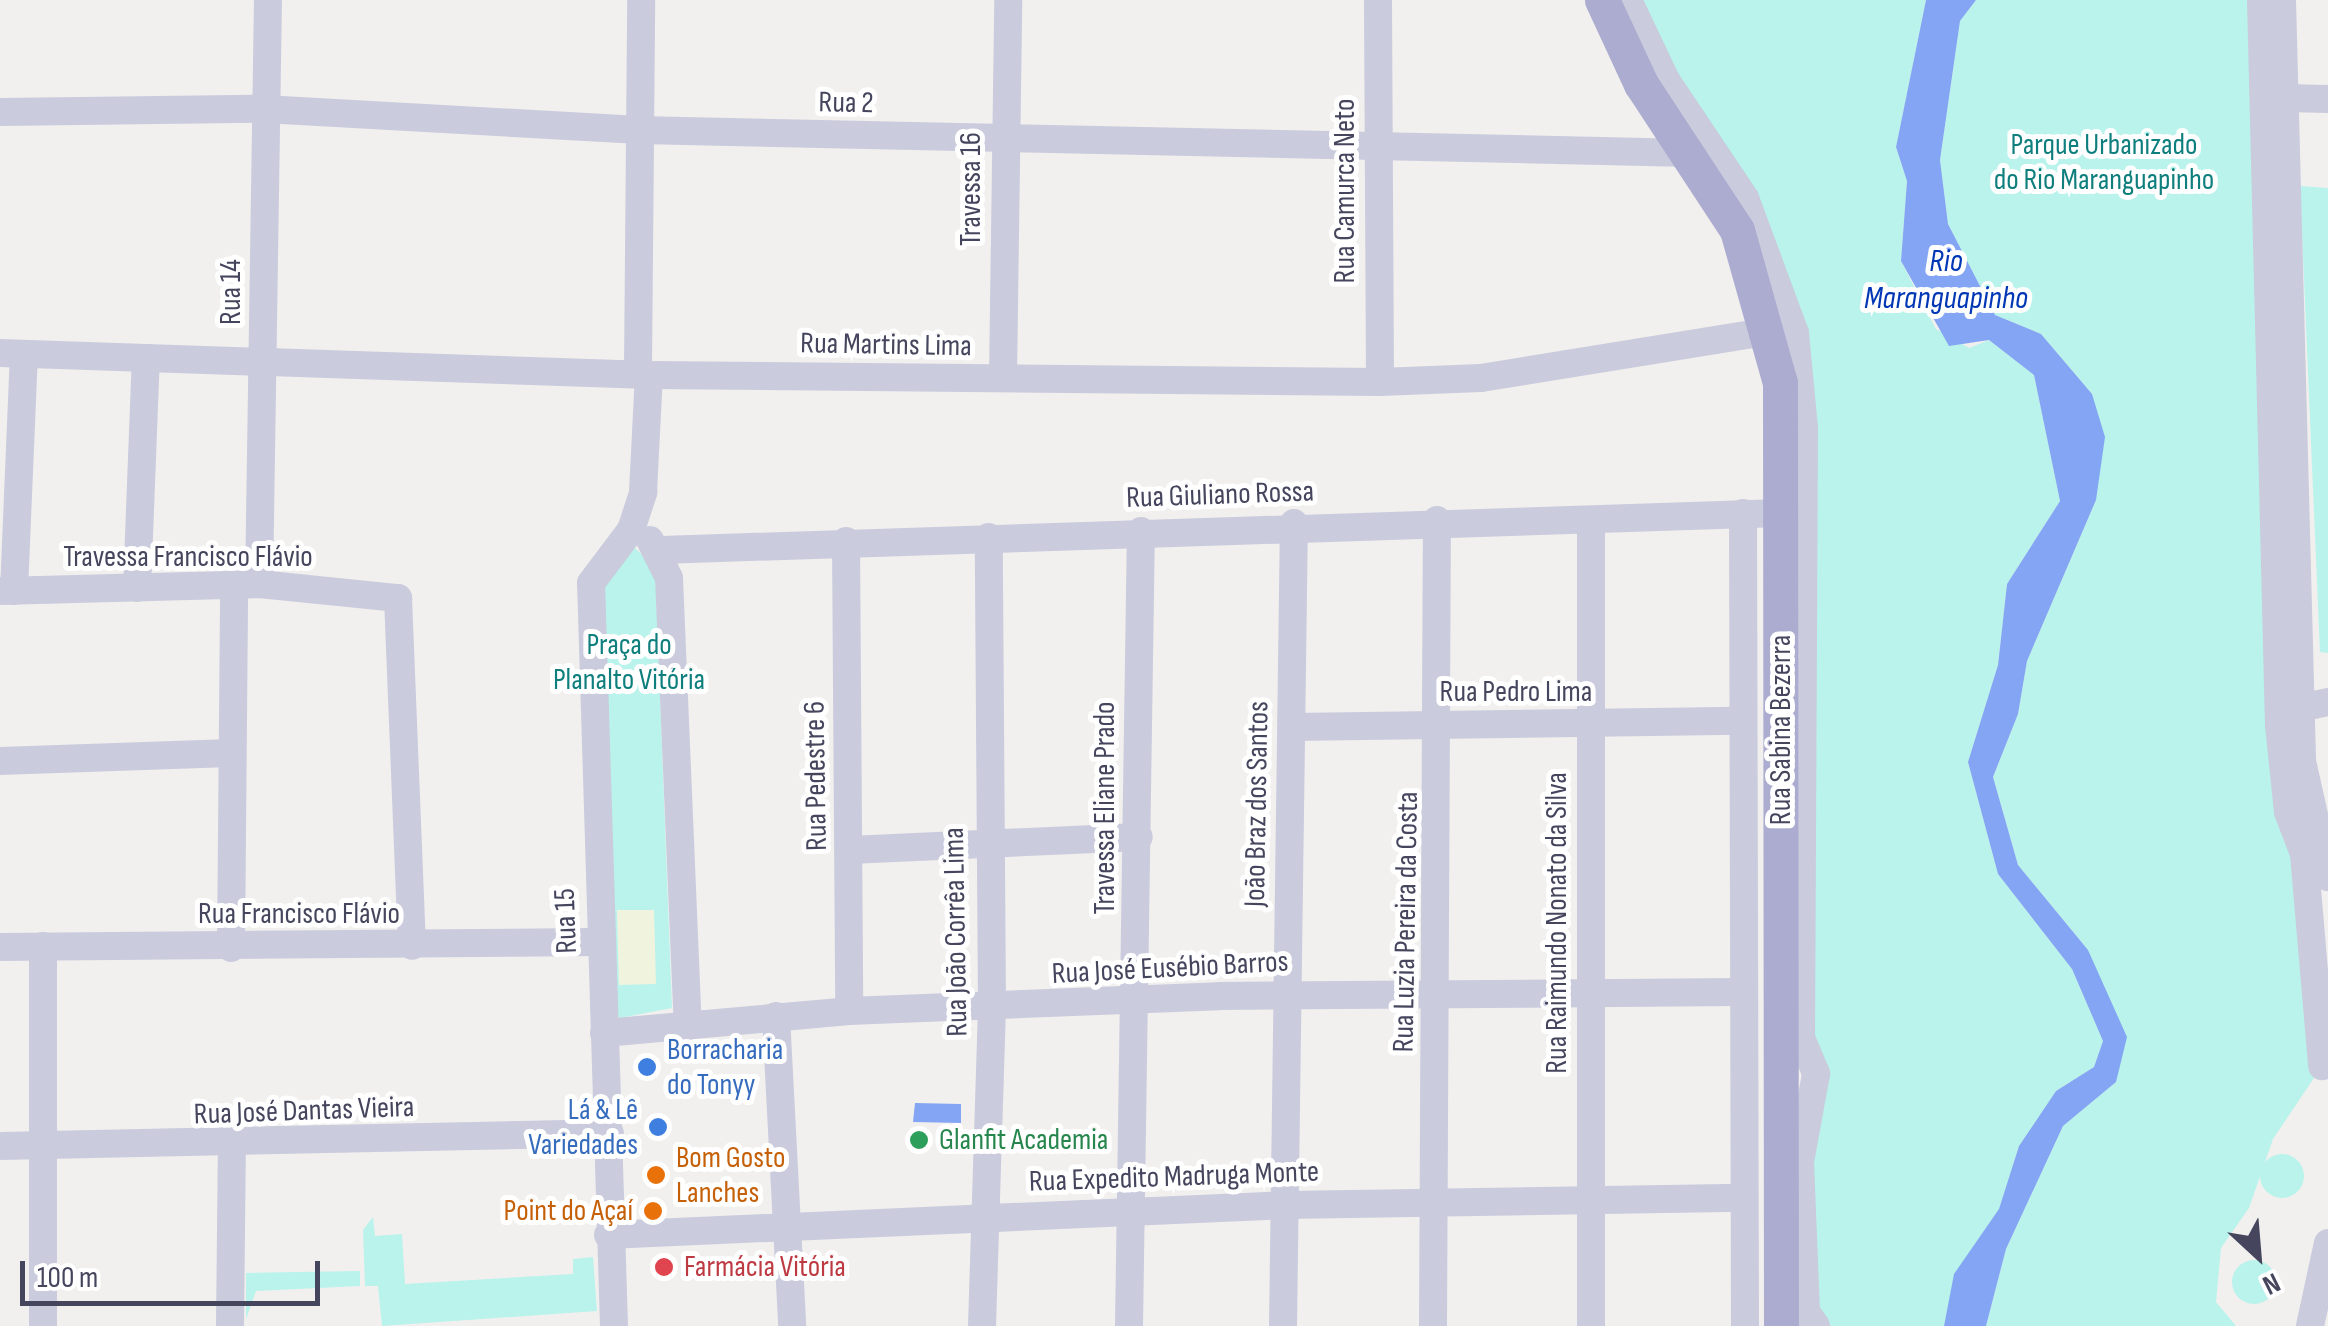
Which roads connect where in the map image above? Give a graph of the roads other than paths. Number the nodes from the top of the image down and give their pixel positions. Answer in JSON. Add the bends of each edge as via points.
{"nodes":[{"id":1,"x":268,"y":0,"type":"edge"},
{"id":2,"x":641,"y":0,"type":"edge"},
{"id":3,"x":1008,"y":0,"type":"edge"},
{"id":4,"x":1378,"y":0,"type":"edge"},
{"id":5,"x":1602,"y":0,"type":"edge"},
{"id":6,"x":1628,"y":0,"type":"edge"},
{"id":7,"x":2261,"y":0,"type":"edge"},
{"id":8,"x":2282,"y":0,"type":"edge"},
{"id":9,"x":2285,"y":98,"type":"junction"},
{"id":10,"x":2328,"y":99,"type":"edge"},
{"id":11,"x":264,"y":109,"type":"junction"},
{"id":12,"x":0,"y":112,"type":"edge"},
{"id":13,"x":639,"y":130,"type":"junction"},
{"id":14,"x":1004,"y":139,"type":"junction"},
{"id":15,"x":1376,"y":143,"type":"junction"},
{"id":16,"x":1690,"y":154,"type":"junction"},
{"id":17,"x":1770,"y":332,"type":"junction"},
{"id":18,"x":12,"y":353,"type":"edge"},
{"id":19,"x":263,"y":357,"type":"junction"},
{"id":20,"x":146,"y":358,"type":"junction"},
{"id":21,"x":644,"y":371,"type":"junction"},
{"id":22,"x":1004,"y":378,"type":"junction"},
{"id":23,"x":1380,"y":382,"type":"junction"},
{"id":24,"x":1743,"y":513,"type":"junction"},
{"id":25,"x":1782,"y":513,"type":"junction"},
{"id":26,"x":1438,"y":520,"type":"junction"},
{"id":27,"x":1592,"y":520,"type":"junction"},
{"id":28,"x":1294,"y":524,"type":"junction"},
{"id":29,"x":631,"y":530,"type":"junction"},
{"id":30,"x":1140,"y":531,"type":"junction"},
{"id":31,"x":989,"y":537,"type":"junction"},
{"id":32,"x":846,"y":540,"type":"junction"},
{"id":33,"x":660,"y":550,"type":"junction"},
{"id":34,"x":247,"y":585,"type":"junction"},
{"id":35,"x":137,"y":588,"type":"junction"},
{"id":36,"x":7,"y":591,"type":"edge"},
{"id":37,"x":2328,"y":702,"type":"edge"},
{"id":38,"x":2300,"y":708,"type":"junction"},
{"id":39,"x":1740,"y":721,"type":"junction"},
{"id":40,"x":1443,"y":724,"type":"junction"},
{"id":41,"x":1590,"y":724,"type":"junction"},
{"id":42,"x":1292,"y":727,"type":"junction"},
{"id":43,"x":231,"y":753,"type":"junction"},
{"id":44,"x":0,"y":761,"type":"edge"},
{"id":45,"x":1138,"y":838,"type":"junction"},
{"id":46,"x":987,"y":845,"type":"junction"},
{"id":47,"x":850,"y":850,"type":"junction"},
{"id":48,"x":2327,"y":866,"type":"edge"},
{"id":49,"x":598,"y":942,"type":"junction"},
{"id":50,"x":43,"y":946,"type":"junction"},
{"id":51,"x":412,"y":946,"type":"junction"},
{"id":52,"x":0,"y":947,"type":"edge"},
{"id":53,"x":231,"y":948,"type":"junction"},
{"id":54,"x":1438,"y":992,"type":"junction"},
{"id":55,"x":1740,"y":992,"type":"junction"},
{"id":56,"x":1286,"y":994,"type":"junction"},
{"id":57,"x":1587,"y":995,"type":"junction"},
{"id":58,"x":1136,"y":1002,"type":"junction"},
{"id":59,"x":992,"y":1008,"type":"junction"},
{"id":60,"x":849,"y":1011,"type":"junction"},
{"id":61,"x":776,"y":1016,"type":"junction"},
{"id":62,"x":688,"y":1028,"type":"junction"},
{"id":63,"x":604,"y":1033,"type":"junction"},
{"id":64,"x":2322,"y":1066,"type":"dead end"},
{"id":65,"x":610,"y":1133,"type":"junction"},
{"id":66,"x":0,"y":1146,"type":"edge"},
{"id":67,"x":46,"y":1146,"type":"junction"},
{"id":68,"x":232,"y":1147,"type":"junction"},
{"id":69,"x":1743,"y":1198,"type":"junction"},
{"id":70,"x":1590,"y":1202,"type":"junction"},
{"id":71,"x":1432,"y":1204,"type":"junction"},
{"id":72,"x":1286,"y":1205,"type":"junction"},
{"id":73,"x":1131,"y":1211,"type":"junction"},
{"id":74,"x":984,"y":1215,"type":"junction"},
{"id":75,"x":786,"y":1225,"type":"junction"},
{"id":76,"x":608,"y":1234,"type":"junction"},
{"id":77,"x":2328,"y":1243,"type":"edge"},
{"id":78,"x":43,"y":1326,"type":"edge"},
{"id":79,"x":230,"y":1326,"type":"edge"},
{"id":80,"x":614,"y":1326,"type":"edge"},
{"id":81,"x":792,"y":1326,"type":"edge"},
{"id":82,"x":982,"y":1326,"type":"edge"},
{"id":83,"x":1129,"y":1326,"type":"edge"},
{"id":84,"x":1283,"y":1326,"type":"edge"},
{"id":85,"x":1432,"y":1326,"type":"edge"},
{"id":86,"x":1591,"y":1326,"type":"edge"},
{"id":87,"x":1745,"y":1326,"type":"edge"},
{"id":88,"x":1780,"y":1326,"type":"edge"},
{"id":89,"x":1816,"y":1326,"type":"edge"},
{"id":90,"x":2310,"y":1326,"type":"edge"}],
"edges":[{"from":1,"to":11,"type":"street","name":"Rua 14"},
{"from":2,"to":13,"type":"street","name":"Rua 15"},
{"from":3,"to":14,"type":"street","name":"Travessa 16"},
{"from":4,"to":15,"type":"street","name":"Rua Camurca Neto"},
{"from":5,"to":16,"type":"main road","name":"Rua Sabina Bezerra","via":[[1641,84]]},
{"from":6,"to":89,"type":"street","via":[[1666,80],[1745,198],[1796,333],[1804,428],[1800,1038],[1816,1074],[1800,1162],[1806,1312]]},
{"from":7,"to":64,"type":"street","via":[[2279,725],[2288,812],[2304,854]]},
{"from":8,"to":9,"type":"street"},
{"from":9,"to":10,"type":"street"},
{"from":9,"to":38,"type":"street"},
{"from":11,"to":12,"type":"street","name":"Rua 2"},
{"from":11,"to":13,"type":"street","name":"Rua 2"},
{"from":11,"to":19,"type":"street","name":"Rua 14"},
{"from":13,"to":14,"type":"street","name":"Rua 2"},
{"from":13,"to":21,"type":"street","name":"Rua 15"},
{"from":14,"to":15,"type":"street","name":"Rua 2"},
{"from":14,"to":22,"type":"street","name":"Travessa 16"},
{"from":15,"to":16,"type":"street","name":"Rua 2"},
{"from":15,"to":23,"type":"street","name":"Rua Camurca Neto"},
{"from":16,"to":17,"type":"main road","name":"Rua Sabina Bezerra","via":[[1736,230]]},
{"from":17,"to":23,"type":"street","name":"Rua Martins Lima","via":[[1480,378]]},
{"from":17,"to":25,"type":"main road","name":"Rua Sabina Bezerra"},
{"from":18,"to":20,"type":"street","name":"Rua Martins Lima"},
{"from":18,"to":36,"type":"street"},
{"from":19,"to":20,"type":"street","name":"Rua Martins Lima"},
{"from":19,"to":21,"type":"street","name":"Rua Martins Lima"},
{"from":19,"to":34,"type":"street","name":"Rua 14"},
{"from":20,"to":35,"type":"street"},
{"from":21,"to":22,"type":"street","name":"Rua Martins Lima"},
{"from":21,"to":29,"type":"street","name":"Rua 15","via":[[646,469]]},
{"from":22,"to":23,"type":"street","name":"Rua Martins Lima"},
{"from":24,"to":25,"type":"street","name":"Rua Giuliano Rossa"},
{"from":24,"to":27,"type":"street","name":"Rua Giuliano Rossa"},
{"from":24,"to":39,"type":"street"},
{"from":25,"to":88,"type":"main road","name":"Rua Sabina Bezerra"},
{"from":26,"to":27,"type":"street","name":"Rua Giuliano Rossa"},
{"from":26,"to":28,"type":"street","name":"Rua Giuliano Rossa"},
{"from":26,"to":40,"type":"street","name":"Rua Luzia Pereira da Costa"},
{"from":27,"to":41,"type":"street","name":"Rua Raimundo Nonato da Silva"},
{"from":28,"to":30,"type":"street","name":"Rua Giuliano Rossa"},
{"from":28,"to":42,"type":"street","name":"João Braz dos Santos"},
{"from":29,"to":33,"type":"street"},
{"from":29,"to":49,"type":"street","name":"Rua 15","via":[[591,582]]},
{"from":30,"to":31,"type":"street","name":"Rua Giuliano Rossa"},
{"from":30,"to":45,"type":"street","name":"Travessa Eliane Prado"},
{"from":31,"to":32,"type":"street","name":"Rua Giuliano Rossa"},
{"from":31,"to":46,"type":"street","name":"Rua João Corrêa Lima"},
{"from":32,"to":33,"type":"street","name":"Rua Giuliano Rossa"},
{"from":32,"to":47,"type":"street","name":"Rua Pedestre 6"},
{"from":33,"to":62,"type":"street","via":[[670,578]]},
{"from":34,"to":35,"type":"street","name":"Travessa Francisco Flávio"},
{"from":34,"to":43,"type":"street","name":"Rua 14"},
{"from":34,"to":51,"type":"street","name":"Travessa Francisco Flávio","via":[[376,589],[398,598]]},
{"from":35,"to":36,"type":"street","name":"Travessa Francisco Flávio"},
{"from":37,"to":38,"type":"street"},
{"from":38,"to":48,"type":"street"},
{"from":39,"to":41,"type":"street","name":"Rua Pedro Lima"},
{"from":39,"to":55,"type":"street"},
{"from":40,"to":41,"type":"street","name":"Rua Pedro Lima"},
{"from":40,"to":42,"type":"street","name":"Rua Pedro Lima"},
{"from":40,"to":54,"type":"street","name":"Rua Luzia Pereira da Costa"},
{"from":41,"to":57,"type":"street","name":"Rua Raimundo Nonato da Silva"},
{"from":42,"to":56,"type":"street","name":"João Braz dos Santos"},
{"from":43,"to":44,"type":"street"},
{"from":43,"to":53,"type":"street","name":"Rua 14"},
{"from":45,"to":46,"type":"street"},
{"from":45,"to":58,"type":"street","name":"Travessa Eliane Prado"},
{"from":46,"to":47,"type":"street"},
{"from":46,"to":59,"type":"street","name":"Rua João Corrêa Lima"},
{"from":47,"to":60,"type":"street","name":"Rua Pedestre 6"},
{"from":49,"to":51,"type":"street","name":"Rua Francisco Flávio"},
{"from":49,"to":63,"type":"street","name":"Rua 15"},
{"from":50,"to":52,"type":"street","name":"Rua Francisco Flávio"},
{"from":50,"to":53,"type":"street","name":"Rua Francisco Flávio"},
{"from":50,"to":67,"type":"street"},
{"from":51,"to":53,"type":"street","name":"Rua Francisco Flávio"},
{"from":54,"to":56,"type":"street","name":"Rua José Eusébio Barros"},
{"from":54,"to":57,"type":"street","name":"Rua José Eusébio Barros"},
{"from":54,"to":71,"type":"street","name":"Rua Luzia Pereira da Costa"},
{"from":55,"to":57,"type":"street","name":"Rua José Eusébio Barros"},
{"from":55,"to":69,"type":"street"},
{"from":56,"to":58,"type":"street","name":"Rua José Eusébio Barros"},
{"from":56,"to":72,"type":"street","name":"João Braz dos Santos"},
{"from":57,"to":70,"type":"street","name":"Rua Raimundo Nonato da Silva"},
{"from":58,"to":59,"type":"street","name":"Rua José Eusébio Barros"},
{"from":58,"to":73,"type":"street","name":"Travessa Eliane Prado"},
{"from":59,"to":60,"type":"street","name":"Rua José Eusébio Barros"},
{"from":59,"to":74,"type":"street","name":"Rua João Corrêa Lima"},
{"from":60,"to":61,"type":"street","name":"Rua José Eusébio Barros"},
{"from":61,"to":62,"type":"street","name":"Rua José Eusébio Barros"},
{"from":61,"to":75,"type":"street"},
{"from":62,"to":63,"type":"street","name":"Rua José Eusébio Barros"},
{"from":63,"to":65,"type":"street","name":"Rua 15"},
{"from":65,"to":68,"type":"street","name":"Rua José Dantas Vieira"},
{"from":65,"to":76,"type":"street","name":"Rua 15"},
{"from":66,"to":67,"type":"street","name":"Rua José Dantas Vieira"},
{"from":67,"to":68,"type":"street","name":"Rua José Dantas Vieira"},
{"from":67,"to":78,"type":"street"},
{"from":68,"to":79,"type":"street"},
{"from":69,"to":70,"type":"street","name":"Rua Expedito Madruga Monte"},
{"from":69,"to":87,"type":"street"},
{"from":70,"to":71,"type":"street","name":"Rua Expedito Madruga Monte"},
{"from":70,"to":86,"type":"street","name":"Rua Raimundo Nonato da Silva"},
{"from":71,"to":72,"type":"street","name":"Rua Expedito Madruga Monte"},
{"from":71,"to":85,"type":"street","name":"Rua Luzia Pereira da Costa"},
{"from":72,"to":73,"type":"street","name":"Rua Expedito Madruga Monte"},
{"from":72,"to":84,"type":"street","name":"João Braz dos Santos"},
{"from":73,"to":74,"type":"street","name":"Rua Expedito Madruga Monte"},
{"from":73,"to":83,"type":"street","name":"Travessa Eliane Prado"},
{"from":74,"to":75,"type":"street","name":"Rua Expedito Madruga Monte"},
{"from":74,"to":82,"type":"street","name":"Rua João Corrêa Lima"},
{"from":75,"to":76,"type":"street","name":"Rua Expedito Madruga Monte"},
{"from":75,"to":81,"type":"street"},
{"from":76,"to":80,"type":"street","name":"Rua 15"},
{"from":77,"to":90,"type":"street"}]}
